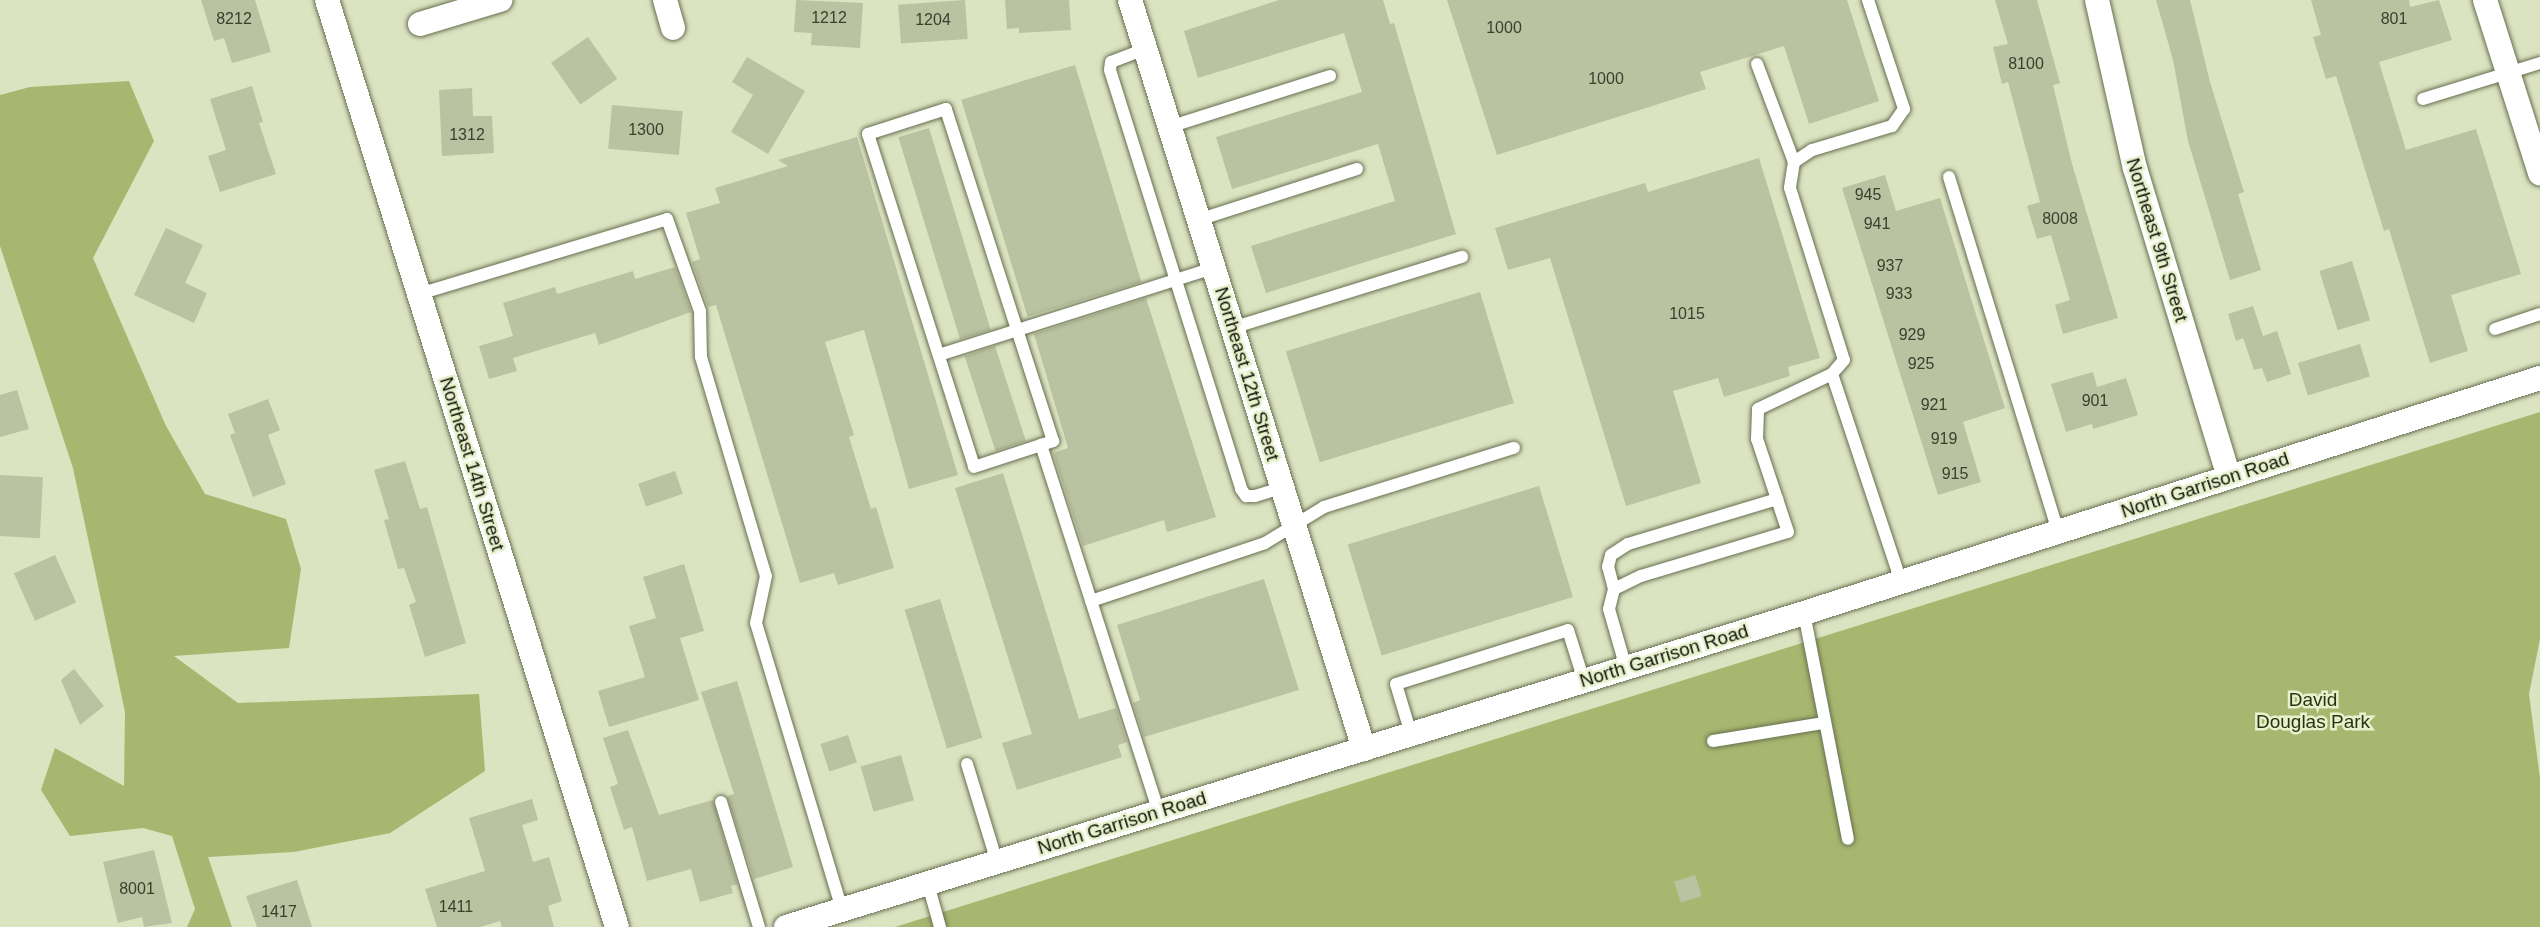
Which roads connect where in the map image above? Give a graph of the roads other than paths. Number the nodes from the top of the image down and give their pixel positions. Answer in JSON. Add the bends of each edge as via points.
{"nodes":[{"id":1,"x":327,"y":0,"type":"edge"},
{"id":2,"x":500,"y":0,"type":"edge"},
{"id":3,"x":665,"y":0,"type":"edge"},
{"id":4,"x":1130,"y":0,"type":"edge"},
{"id":5,"x":1868,"y":0,"type":"edge"},
{"id":6,"x":2097,"y":0,"type":"edge"},
{"id":7,"x":2485,"y":0,"type":"edge"},
{"id":8,"x":420,"y":24,"type":"dead end"},
{"id":9,"x":673,"y":28,"type":"dead end"},
{"id":10,"x":1145,"y":48,"type":"junction"},
{"id":11,"x":2540,"y":63,"type":"edge"},
{"id":12,"x":1757,"y":64,"type":"dead end"},
{"id":13,"x":2508,"y":73,"type":"junction"},
{"id":14,"x":1330,"y":76,"type":"dead end"},
{"id":15,"x":2423,"y":99,"type":"dead end"},
{"id":16,"x":1169,"y":127,"type":"junction"},
{"id":17,"x":1794,"y":162,"type":"junction"},
{"id":18,"x":1357,"y":169,"type":"dead end"},
{"id":19,"x":2540,"y":173,"type":"edge"},
{"id":20,"x":1949,"y":177,"type":"dead end"},
{"id":21,"x":1198,"y":220,"type":"junction"},
{"id":22,"x":1462,"y":257,"type":"dead end"},
{"id":23,"x":1213,"y":268,"type":"junction"},
{"id":24,"x":1175,"y":279,"type":"junction"},
{"id":25,"x":419,"y":295,"type":"junction"},
{"id":26,"x":2540,"y":314,"type":"edge"},
{"id":27,"x":1232,"y":328,"type":"junction"},
{"id":28,"x":2496,"y":329,"type":"dead end"},
{"id":29,"x":1017,"y":330,"type":"junction"},
{"id":30,"x":939,"y":355,"type":"junction"},
{"id":31,"x":1832,"y":374,"type":"junction"},
{"id":32,"x":2540,"y":378,"type":"edge"},
{"id":33,"x":1041,"y":445,"type":"junction"},
{"id":34,"x":1514,"y":447,"type":"dead end"},
{"id":35,"x":2229,"y":477,"type":"junction"},
{"id":36,"x":1282,"y":488,"type":"junction"},
{"id":37,"x":1777,"y":499,"type":"junction"},
{"id":38,"x":1294,"y":525,"type":"junction"},
{"id":39,"x":2058,"y":532,"type":"junction"},
{"id":40,"x":1901,"y":582,"type":"junction"},
{"id":41,"x":1614,"y":589,"type":"junction"},
{"id":42,"x":1091,"y":601,"type":"junction"},
{"id":43,"x":1804,"y":613,"type":"junction"},
{"id":44,"x":1626,"y":668,"type":"junction"},
{"id":45,"x":1584,"y":681,"type":"junction"},
{"id":46,"x":1823,"y":723,"type":"junction"},
{"id":47,"x":1411,"y":734,"type":"junction"},
{"id":48,"x":1713,"y":741,"type":"dead end"},
{"id":49,"x":1364,"y":749,"type":"junction"},
{"id":50,"x":967,"y":764,"type":"dead end"},
{"id":51,"x":721,"y":802,"type":"dead end"},
{"id":52,"x":1159,"y":812,"type":"junction"},
{"id":53,"x":1848,"y":839,"type":"dead end"},
{"id":54,"x":997,"y":862,"type":"junction"},
{"id":55,"x":928,"y":884,"type":"junction"},
{"id":56,"x":842,"y":910,"type":"junction"},
{"id":57,"x":617,"y":927,"type":"edge"},
{"id":58,"x":759,"y":927,"type":"edge"},
{"id":59,"x":786,"y":927,"type":"edge"},
{"id":60,"x":940,"y":927,"type":"edge"}],
"edges":[{"from":1,"to":25,"type":"street","name":"Northeast 14th Street"},
{"from":2,"to":8,"type":"street"},
{"from":3,"to":9,"type":"street"},
{"from":4,"to":10,"type":"street","name":"Northeast 12th Street"},
{"from":5,"to":17,"type":"lane","via":[[1904,109],[1892,126],[1812,150]]},
{"from":6,"to":35,"type":"street","name":"Northeast 9th Street","via":[[2135,168]]},
{"from":7,"to":13,"type":"street"},
{"from":10,"to":16,"type":"street","name":"Northeast 12th Street"},
{"from":10,"to":24,"type":"lane","via":[[1111,62],[1110,71]]},
{"from":11,"to":13,"type":"lane"},
{"from":12,"to":17,"type":"lane"},
{"from":13,"to":15,"type":"lane"},
{"from":13,"to":19,"type":"street"},
{"from":14,"to":16,"type":"lane"},
{"from":16,"to":21,"type":"street","name":"Northeast 12th Street"},
{"from":17,"to":31,"type":"lane","via":[[1790,188],[1844,360]]},
{"from":18,"to":21,"type":"lane"},
{"from":20,"to":39,"type":"lane"},
{"from":21,"to":23,"type":"street","name":"Northeast 12th Street"},
{"from":22,"to":27,"type":"lane"},
{"from":23,"to":24,"type":"lane"},
{"from":23,"to":27,"type":"street","name":"Northeast 12th Street"},
{"from":24,"to":29,"type":"lane"},
{"from":24,"to":36,"type":"lane","via":[[1241,489],[1247,496],[1255,496]]},
{"from":25,"to":56,"type":"lane","via":[[667,219],[701,311],[701,357],[766,576],[756,623]]},
{"from":25,"to":57,"type":"street","name":"Northeast 14th Street"},
{"from":26,"to":28,"type":"lane"},
{"from":27,"to":36,"type":"street","name":"Northeast 12th Street"},
{"from":29,"to":30,"type":"lane"},
{"from":29,"to":30,"type":"lane","via":[[946,109],[868,134]]},
{"from":29,"to":33,"type":"lane","via":[[1053,441]]},
{"from":30,"to":33,"type":"lane","via":[[974,467]]},
{"from":31,"to":37,"type":"lane","via":[[1758,409],[1757,439]]},
{"from":31,"to":40,"type":"lane"},
{"from":32,"to":35,"type":"street","name":"North Garrison Road"},
{"from":33,"to":42,"type":"lane"},
{"from":34,"to":38,"type":"lane","via":[[1324,508]]},
{"from":35,"to":39,"type":"street","name":"North Garrison Road"},
{"from":36,"to":38,"type":"street","name":"Northeast 12th Street"},
{"from":37,"to":41,"type":"lane","via":[[1617,550],[1608,567]]},
{"from":37,"to":41,"type":"lane","via":[[1787,532],[1641,576]]},
{"from":38,"to":42,"type":"lane","via":[[1265,543]]},
{"from":38,"to":49,"type":"street","name":"Northeast 12th Street"},
{"from":39,"to":40,"type":"street","name":"North Garrison Road"},
{"from":40,"to":43,"type":"street","name":"North Garrison Road"},
{"from":41,"to":44,"type":"lane","via":[[1609,609]]},
{"from":42,"to":52,"type":"lane"},
{"from":43,"to":44,"type":"street","name":"North Garrison Road"},
{"from":43,"to":46,"type":"lane"},
{"from":44,"to":45,"type":"street","name":"North Garrison Road"},
{"from":45,"to":47,"type":"street","name":"North Garrison Road"},
{"from":45,"to":47,"type":"lane","via":[[1568,630],[1395,684]]},
{"from":46,"to":48,"type":"lane"},
{"from":46,"to":53,"type":"lane"},
{"from":47,"to":49,"type":"street","name":"North Garrison Road"},
{"from":49,"to":52,"type":"street","name":"North Garrison Road"},
{"from":50,"to":54,"type":"lane"},
{"from":51,"to":58,"type":"lane"},
{"from":52,"to":54,"type":"street","name":"North Garrison Road"},
{"from":54,"to":55,"type":"street","name":"North Garrison Road"},
{"from":55,"to":56,"type":"street","name":"North Garrison Road"},
{"from":55,"to":60,"type":"lane"},
{"from":56,"to":59,"type":"street","name":"North Garrison Road"}]}
